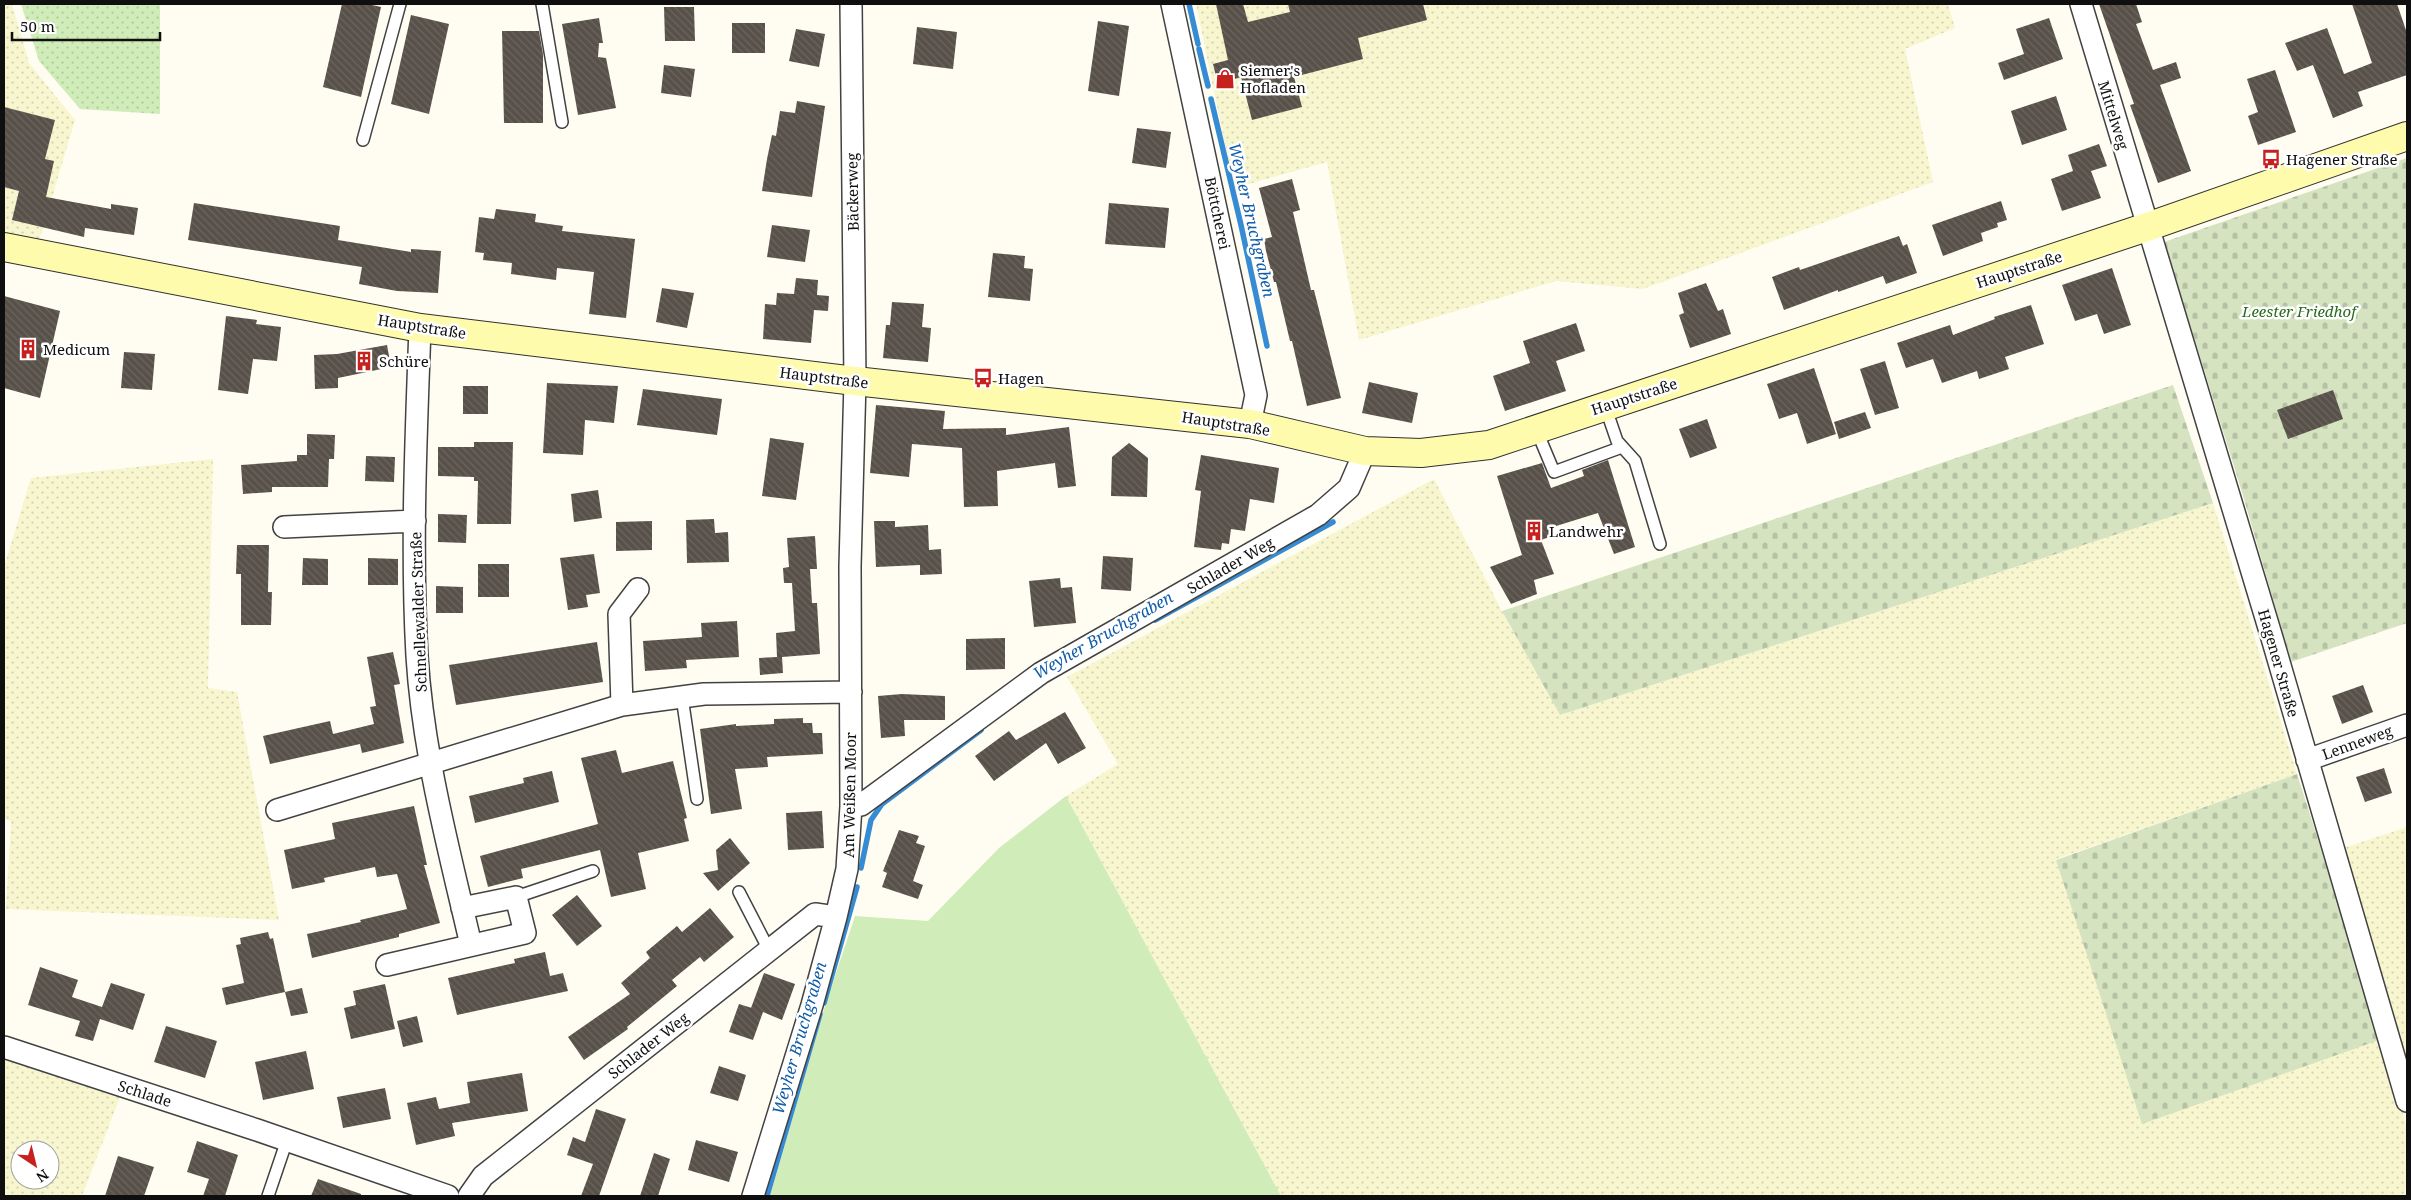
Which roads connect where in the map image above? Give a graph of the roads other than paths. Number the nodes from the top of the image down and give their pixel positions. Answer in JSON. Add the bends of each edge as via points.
{"nodes":[{"id":1,"x":400,"y":4,"type":"edge"},
{"id":2,"x":542,"y":4,"type":"edge"},
{"id":3,"x":851,"y":4,"type":"edge"},
{"id":4,"x":1172,"y":4,"type":"edge"},
{"id":5,"x":2081,"y":4,"type":"edge"},
{"id":6,"x":562,"y":122,"type":"dead end"},
{"id":7,"x":2407,"y":136,"type":"edge"},
{"id":8,"x":363,"y":140,"type":"dead end"},
{"id":9,"x":2147,"y":226,"type":"junction"},
{"id":10,"x":4,"y":247,"type":"edge"},
{"id":11,"x":420,"y":328,"type":"junction"},
{"id":12,"x":855,"y":381,"type":"junction"},
{"id":13,"x":1605,"y":406,"type":"junction"},
{"id":14,"x":1250,"y":424,"type":"junction"},
{"id":15,"x":1536,"y":429,"type":"junction"},
{"id":16,"x":1622,"y":447,"type":"junction"},
{"id":17,"x":1365,"y":451,"type":"junction"},
{"id":18,"x":414,"y":521,"type":"junction"},
{"id":19,"x":284,"y":527,"type":"dead end"},
{"id":20,"x":1660,"y":544,"type":"dead end"},
{"id":21,"x":638,"y":588,"type":"dead end"},
{"id":22,"x":851,"y":692,"type":"junction"},
{"id":23,"x":682,"y":697,"type":"junction"},
{"id":24,"x":622,"y":705,"type":"junction"},
{"id":25,"x":2407,"y":725,"type":"edge"},
{"id":26,"x":2307,"y":760,"type":"junction"},
{"id":27,"x":430,"y":762,"type":"junction"},
{"id":28,"x":696,"y":799,"type":"dead end"},
{"id":29,"x":851,"y":806,"type":"junction"},
{"id":30,"x":278,"y":810,"type":"dead end"},
{"id":31,"x":593,"y":872,"type":"dead end"},
{"id":32,"x":739,"y":892,"type":"dead end"},
{"id":33,"x":516,"y":897,"type":"junction"},
{"id":34,"x":462,"y":908,"type":"junction"},
{"id":35,"x":836,"y":917,"type":"junction"},
{"id":36,"x":471,"y":945,"type":"junction"},
{"id":37,"x":769,"y":950,"type":"junction"},
{"id":38,"x":387,"y":965,"type":"dead end"},
{"id":39,"x":4,"y":1047,"type":"edge"},
{"id":40,"x":2407,"y":1098,"type":"edge"},
{"id":41,"x":286,"y":1140,"type":"junction"},
{"id":42,"x":268,"y":1196,"type":"edge"},
{"id":43,"x":448,"y":1196,"type":"edge"},
{"id":44,"x":469,"y":1196,"type":"edge"},
{"id":45,"x":753,"y":1196,"type":"edge"}],
"edges":[{"from":1,"to":8,"type":"lane"},
{"from":2,"to":6,"type":"lane"},
{"from":3,"to":12,"type":"street","name":"Bäckerweg"},
{"from":4,"to":14,"type":"street","name":"Böttcherei","via":[[1256,395]]},
{"from":5,"to":9,"type":"street","name":"Mittelweg"},
{"from":7,"to":9,"type":"main road","name":"Hauptstraße"},
{"from":9,"to":13,"type":"main road","name":"Hauptstraße"},
{"from":9,"to":26,"type":"street","name":"Hagener Straße"},
{"from":10,"to":11,"type":"main road","name":"Hauptstraße"},
{"from":11,"to":12,"type":"main road","name":"Hauptstraße"},
{"from":11,"to":18,"type":"street","name":"Schnellewalder Straße"},
{"from":12,"to":14,"type":"main road","name":"Hauptstraße"},
{"from":12,"to":22,"type":"street","name":"Am Weißen Moor","via":[[850,566]]},
{"from":13,"to":15,"type":"main road","name":"Hauptstraße"},
{"from":13,"to":16,"type":"lane"},
{"from":14,"to":17,"type":"main road","name":"Hauptstraße"},
{"from":15,"to":16,"type":"lane","via":[[1554,472]]},
{"from":15,"to":17,"type":"main road","name":"Hauptstraße","via":[[1457,450],[1421,453]]},
{"from":16,"to":20,"type":"lane","via":[[1635,461]]},
{"from":17,"to":29,"type":"street","name":"Schlader Weg","via":[[1349,488],[1318,515],[1041,673],[861,806]]},
{"from":18,"to":19,"type":"street","name":"Schnellewalder Straße"},
{"from":18,"to":27,"type":"street","name":"Schnellewalder Straße","via":[[417,658]]},
{"from":21,"to":24,"type":"street","via":[[619,614]]},
{"from":22,"to":23,"type":"street"},
{"from":22,"to":29,"type":"street","name":"Am Weißen Moor"},
{"from":23,"to":24,"type":"street"},
{"from":23,"to":28,"type":"lane"},
{"from":24,"to":27,"type":"street"},
{"from":25,"to":26,"type":"street","name":"Lenneweg"},
{"from":26,"to":40,"type":"street","name":"Hagener Straße"},
{"from":27,"to":30,"type":"street"},
{"from":27,"to":34,"type":"street","name":"Schnellewalder Straße"},
{"from":29,"to":35,"type":"street","name":"Am Weißen Moor","via":[[847,869]]},
{"from":31,"to":33,"type":"lane"},
{"from":32,"to":37,"type":"lane"},
{"from":33,"to":34,"type":"street"},
{"from":33,"to":36,"type":"street","via":[[524,933]]},
{"from":34,"to":36,"type":"street","name":"Schnellewalder Straße"},
{"from":35,"to":37,"type":"street","name":"Schlader Weg","via":[[815,914]]},
{"from":35,"to":45,"type":"street","name":"Am Weißen Moor"},
{"from":36,"to":38,"type":"street"},
{"from":37,"to":44,"type":"street","name":"Schlader Weg","via":[[483,1176]]},
{"from":39,"to":41,"type":"street","name":"Schlade"},
{"from":41,"to":42,"type":"lane"},
{"from":41,"to":43,"type":"street","name":"Schlade"}]}
